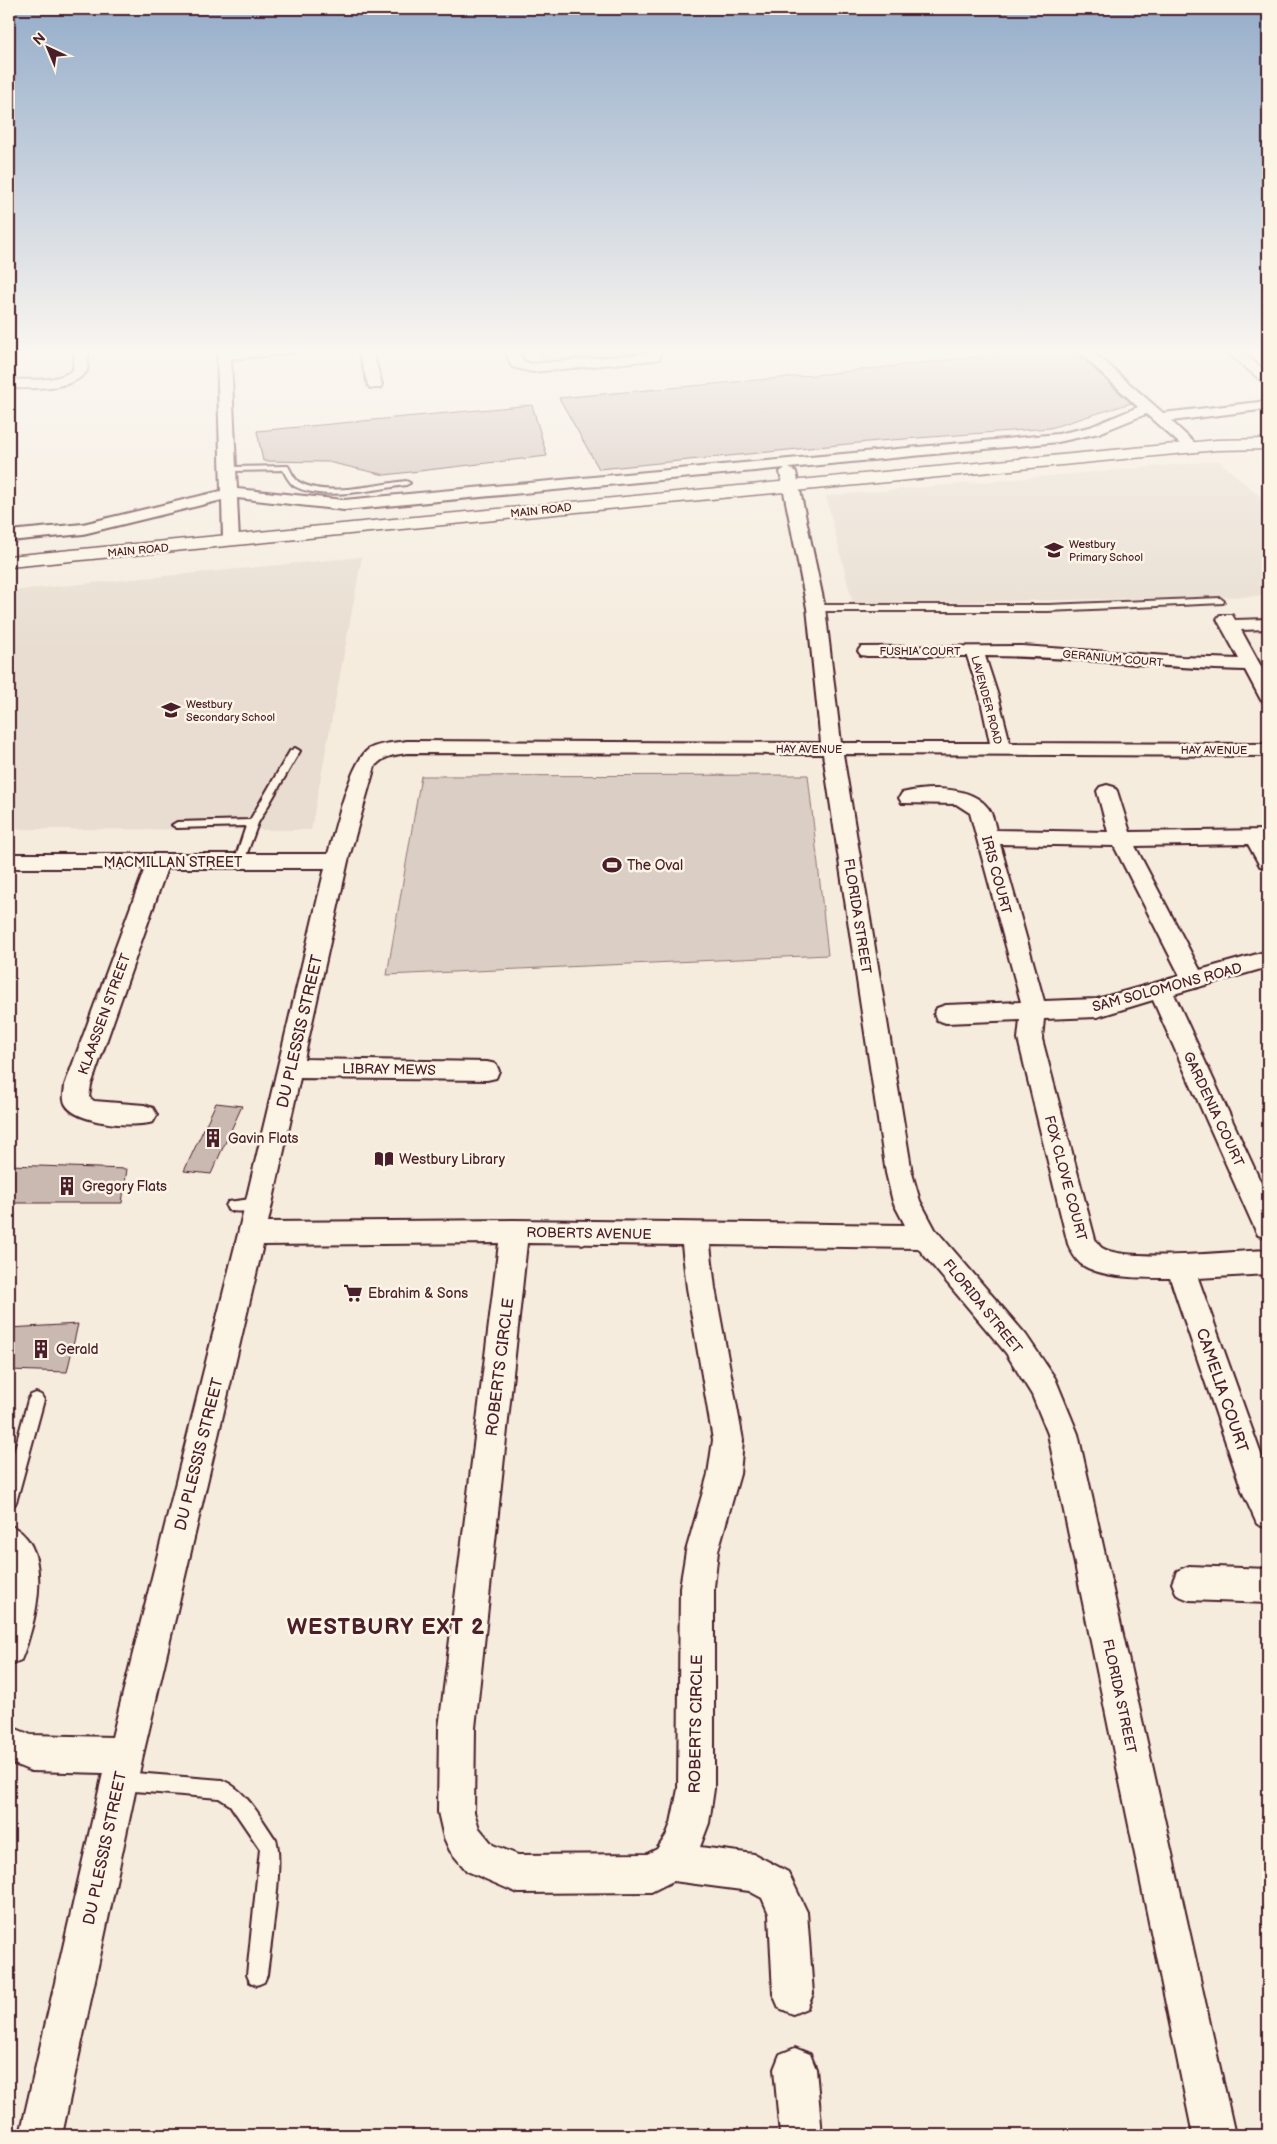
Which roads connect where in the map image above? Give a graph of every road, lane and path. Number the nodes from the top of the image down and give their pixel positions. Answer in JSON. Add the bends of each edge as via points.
{"nodes":[{"id":1,"x":229,"y":449,"type":"edge"},
{"id":2,"x":941,"y":449,"type":"edge"},
{"id":3,"x":1055,"y":449,"type":"edge"},
{"id":4,"x":1180,"y":449,"type":"edge"},
{"id":5,"x":230,"y":469,"type":"junction"},
{"id":6,"x":790,"y":479,"type":"junction"},
{"id":7,"x":406,"y":483,"type":"dead end"},
{"id":8,"x":351,"y":490,"type":"junction"},
{"id":9,"x":231,"y":493,"type":"junction"},
{"id":10,"x":361,"y":504,"type":"junction"},
{"id":11,"x":231,"y":533,"type":"junction"},
{"id":12,"x":9,"y":536,"type":"edge"},
{"id":13,"x":9,"y":546,"type":"edge"},
{"id":14,"x":9,"y":562,"type":"edge"},
{"id":15,"x":1220,"y":601,"type":"dead end"},
{"id":16,"x":816,"y":608,"type":"junction"},
{"id":17,"x":1268,"y":624,"type":"edge"},
{"id":18,"x":974,"y":650,"type":"junction"},
{"id":19,"x":866,"y":651,"type":"dead end"},
{"id":20,"x":1251,"y":664,"type":"junction"},
{"id":21,"x":1268,"y":696,"type":"edge"},
{"id":22,"x":832,"y":749,"type":"junction"},
{"id":23,"x":1001,"y":749,"type":"junction"},
{"id":24,"x":1268,"y":750,"type":"edge"},
{"id":25,"x":295,"y":751,"type":"dead end"},
{"id":26,"x":361,"y":774,"type":"joint"},
{"id":27,"x":1107,"y":792,"type":"dead end"},
{"id":28,"x":909,"y":798,"type":"dead end"},
{"id":29,"x":253,"y":823,"type":"junction"},
{"id":30,"x":177,"y":824,"type":"dead end"},
{"id":31,"x":987,"y":837,"type":"junction"},
{"id":32,"x":1261,"y":837,"type":"edge"},
{"id":33,"x":1121,"y":839,"type":"junction"},
{"id":34,"x":9,"y":861,"type":"edge"},
{"id":35,"x":338,"y":861,"type":"junction"},
{"id":36,"x":1268,"y":861,"type":"edge"},
{"id":37,"x":239,"y":862,"type":"junction"},
{"id":38,"x":158,"y":863,"type":"junction"},
{"id":39,"x":1268,"y":960,"type":"edge"},
{"id":40,"x":1194,"y":981,"type":"junction"},
{"id":41,"x":1161,"y":991,"type":"junction"},
{"id":42,"x":1035,"y":1011,"type":"junction"},
{"id":43,"x":946,"y":1014,"type":"dead end"},
{"id":44,"x":291,"y":1068,"type":"junction"},
{"id":45,"x":487,"y":1071,"type":"dead end"},
{"id":46,"x":144,"y":1115,"type":"dead end"},
{"id":47,"x":1268,"y":1227,"type":"edge"},
{"id":48,"x":514,"y":1232,"type":"junction"},
{"id":49,"x":252,"y":1234,"type":"junction"},
{"id":50,"x":695,"y":1234,"type":"junction"},
{"id":51,"x":925,"y":1237,"type":"junction"},
{"id":52,"x":1268,"y":1262,"type":"edge"},
{"id":53,"x":1180,"y":1266,"type":"junction"},
{"id":54,"x":36,"y":1400,"type":"dead end"},
{"id":55,"x":9,"y":1499,"type":"edge"},
{"id":56,"x":1268,"y":1513,"type":"edge"},
{"id":57,"x":9,"y":1542,"type":"edge"},
{"id":58,"x":1189,"y":1583,"type":"dead end"},
{"id":59,"x":1268,"y":1586,"type":"edge"},
{"id":60,"x":9,"y":1648,"type":"edge"},
{"id":61,"x":9,"y":1744,"type":"edge"},
{"id":62,"x":122,"y":1768,"type":"junction"},
{"id":63,"x":670,"y":1862,"type":"junction"},
{"id":64,"x":257,"y":1974,"type":"dead end"},
{"id":65,"x":793,"y":1994,"type":"dead end"},
{"id":66,"x":795,"y":2069,"type":"dead end"},
{"id":67,"x":41,"y":2135,"type":"edge"},
{"id":68,"x":801,"y":2135,"type":"edge"},
{"id":69,"x":1214,"y":2135,"type":"edge"}],
"edges":[{"from":1,"to":5,"type":"street"},
{"from":2,"to":10,"type":"street","name":"MAIN ROAD"},
{"from":3,"to":6,"type":"main road","name":"MAIN ROAD"},
{"from":4,"to":6,"type":"main road","name":"MAIN ROAD"},
{"from":5,"to":8,"type":"lane","via":[[285,468],[294,483],[304,488]]},
{"from":5,"to":9,"type":"street"},
{"from":6,"to":11,"type":"main road","name":"MAIN ROAD"},
{"from":6,"to":16,"type":"street","name":"FLORIDA STREET"},
{"from":7,"to":8,"type":"lane"},
{"from":8,"to":10,"type":"lane"},
{"from":9,"to":10,"type":"street","name":"MAIN ROAD","via":[[310,503]]},
{"from":9,"to":11,"type":"street"},
{"from":9,"to":12,"type":"street","name":"MAIN ROAD","via":[[83,529]]},
{"from":11,"to":13,"type":"main road","name":"MAIN ROAD"},
{"from":11,"to":14,"type":"main road","name":"MAIN ROAD"},
{"from":15,"to":16,"type":"lane","via":[[1048,608]]},
{"from":16,"to":22,"type":"street","name":"FLORIDA STREET"},
{"from":17,"to":20,"type":"street","via":[[1228,622]]},
{"from":18,"to":19,"type":"street","name":"FUSHIA COURT"},
{"from":18,"to":20,"type":"street","name":"GERANIUM COURT","via":[[1210,665]]},
{"from":18,"to":23,"type":"street","name":"LAVENDER ROAD"},
{"from":20,"to":21,"type":"street"},
{"from":22,"to":23,"type":"street","name":"HAY AVENUE"},
{"from":22,"to":26,"type":"street","name":"HAY AVENUE","via":[[394,747],[375,754]]},
{"from":22,"to":51,"type":"street","name":"FLORIDA STREET","via":[[899,1173],[907,1202]]},
{"from":23,"to":24,"type":"street","name":"HAY AVENUE"},
{"from":25,"to":29,"type":"lane"},
{"from":26,"to":35,"type":"street","name":"DU PLESSIS STREET"},
{"from":27,"to":33,"type":"street"},
{"from":28,"to":31,"type":"street","name":"IRIS COURT","via":[[957,798],[975,804]]},
{"from":29,"to":30,"type":"lane"},
{"from":29,"to":37,"type":"lane"},
{"from":31,"to":33,"type":"street"},
{"from":31,"to":42,"type":"street","name":"IRIS COURT"},
{"from":32,"to":33,"type":"street"},
{"from":32,"to":36,"type":"street"},
{"from":33,"to":40,"type":"street"},
{"from":34,"to":38,"type":"street","name":"MACMILLAN STREET"},
{"from":35,"to":37,"type":"street","name":"MACMILLAN STREET"},
{"from":35,"to":44,"type":"street","name":"DU PLESSIS STREET"},
{"from":37,"to":38,"type":"street","name":"MACMILLAN STREET"},
{"from":38,"to":46,"type":"street","name":"KLAASSEN STREET","via":[[78,1085],[76,1100],[88,1110]]},
{"from":39,"to":40,"type":"street","name":"SAM SOLOMONS ROAD"},
{"from":40,"to":41,"type":"street","name":"SAM SOLOMONS ROAD"},
{"from":41,"to":42,"type":"street","name":"SAM SOLOMONS ROAD","via":[[1097,1008]]},
{"from":41,"to":47,"type":"street","name":"GARDENIA COURT"},
{"from":42,"to":43,"type":"street","name":"SAM SOLOMONS ROAD"},
{"from":42,"to":53,"type":"street","name":"FOX CLOVE COURT","via":[[1031,1023],[1032,1046],[1082,1244],[1092,1256],[1112,1261]]},
{"from":44,"to":45,"type":"street","name":"LIBRAY MEWS"},
{"from":44,"to":49,"type":"street","name":"DU PLESSIS STREET","via":[[246,1205]]},
{"from":48,"to":49,"type":"street","name":"ROBERTS AVENUE"},
{"from":48,"to":50,"type":"street","name":"ROBERTS AVENUE"},
{"from":48,"to":63,"type":"street","name":"ROBERTS CIRCLE","via":[[457,1728],[456,1812],[463,1838],[480,1858],[518,1874],[651,1873]]},
{"from":49,"to":62,"type":"street","name":"DU PLESSIS STREET"},
{"from":50,"to":51,"type":"street","name":"ROBERTS AVENUE"},
{"from":50,"to":63,"type":"street","name":"ROBERTS CIRCLE","via":[[701,1288],[728,1440],[724,1474],[702,1551],[697,1587],[696,1789],[690,1823],[680,1848]]},
{"from":51,"to":69,"type":"street","name":"FLORIDA STREET","via":[[1016,1344],[1044,1388],[1063,1434]]},
{"from":52,"to":53,"type":"street","name":"FOX CLOVE COURT"},
{"from":53,"to":56,"type":"street","name":"CAMELIA COURT"},
{"from":54,"to":55,"type":"lane"},
{"from":57,"to":60,"type":"street","via":[[21,1563],[22,1585]]},
{"from":58,"to":59,"type":"street"},
{"from":61,"to":62,"type":"street","via":[[31,1753]]},
{"from":62,"to":64,"type":"lane","via":[[222,1788],[236,1799],[268,1847]]},
{"from":62,"to":67,"type":"street","name":"DU PLESSIS STREET"},
{"from":63,"to":65,"type":"street","via":[[754,1873],[775,1885],[788,1912]]},
{"from":66,"to":68,"type":"street"}]}
